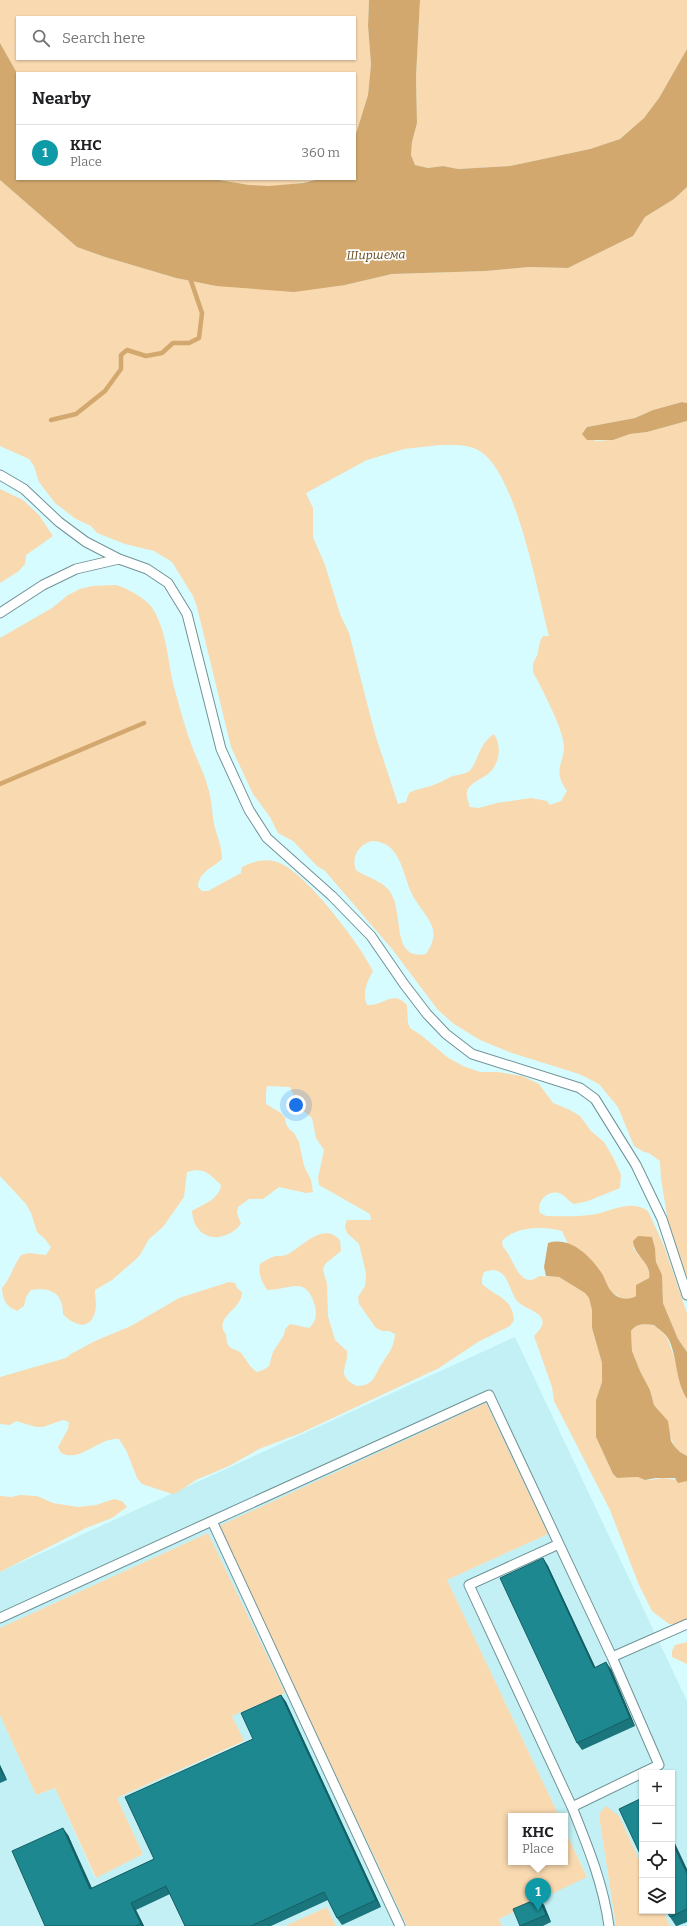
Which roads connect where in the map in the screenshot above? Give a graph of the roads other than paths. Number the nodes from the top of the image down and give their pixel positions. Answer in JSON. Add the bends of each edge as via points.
{"nodes":[{"id":1,"x":0,"y":475,"type":"edge"},
{"id":2,"x":119,"y":559,"type":"junction"},
{"id":3,"x":0,"y":613,"type":"edge"},
{"id":4,"x":687,"y":1295,"type":"edge"},
{"id":5,"x":212,"y":1521,"type":"junction"},
{"id":6,"x":559,"y":1544,"type":"junction"},
{"id":7,"x":0,"y":1618,"type":"edge"},
{"id":8,"x":687,"y":1624,"type":"edge"},
{"id":9,"x":612,"y":1657,"type":"junction"},
{"id":10,"x":648,"y":1770,"type":"edge"},
{"id":11,"x":639,"y":1774,"type":"edge"},
{"id":12,"x":572,"y":1807,"type":"junction"},
{"id":13,"x":400,"y":1926,"type":"edge"},
{"id":14,"x":609,"y":1926,"type":"edge"}],
"edges":[{"from":1,"to":2,"type":"lane","via":[[24,489],[59,522],[81,538]]},
{"from":2,"to":3,"type":"lane","via":[[76,569],[43,584]]},
{"from":2,"to":4,"type":"lane","via":[[147,569],[158,576],[168,583],[182,602],[221,749],[249,810],[267,838],[332,896],[371,936],[404,984],[446,1034],[472,1054],[580,1088],[595,1099],[636,1166],[662,1219]]},
{"from":5,"to":6,"type":"lane","via":[[489,1396]]},
{"from":5,"to":7,"type":"lane"},
{"from":5,"to":13,"type":"lane"},
{"from":6,"to":9,"type":"lane"},
{"from":6,"to":12,"type":"lane","via":[[469,1585]]},
{"from":8,"to":9,"type":"lane"},
{"from":9,"to":10,"type":"lane","via":[[659,1765]]},
{"from":11,"to":12,"type":"lane"},
{"from":12,"to":14,"type":"lane","via":[[605,1897]]}]}
